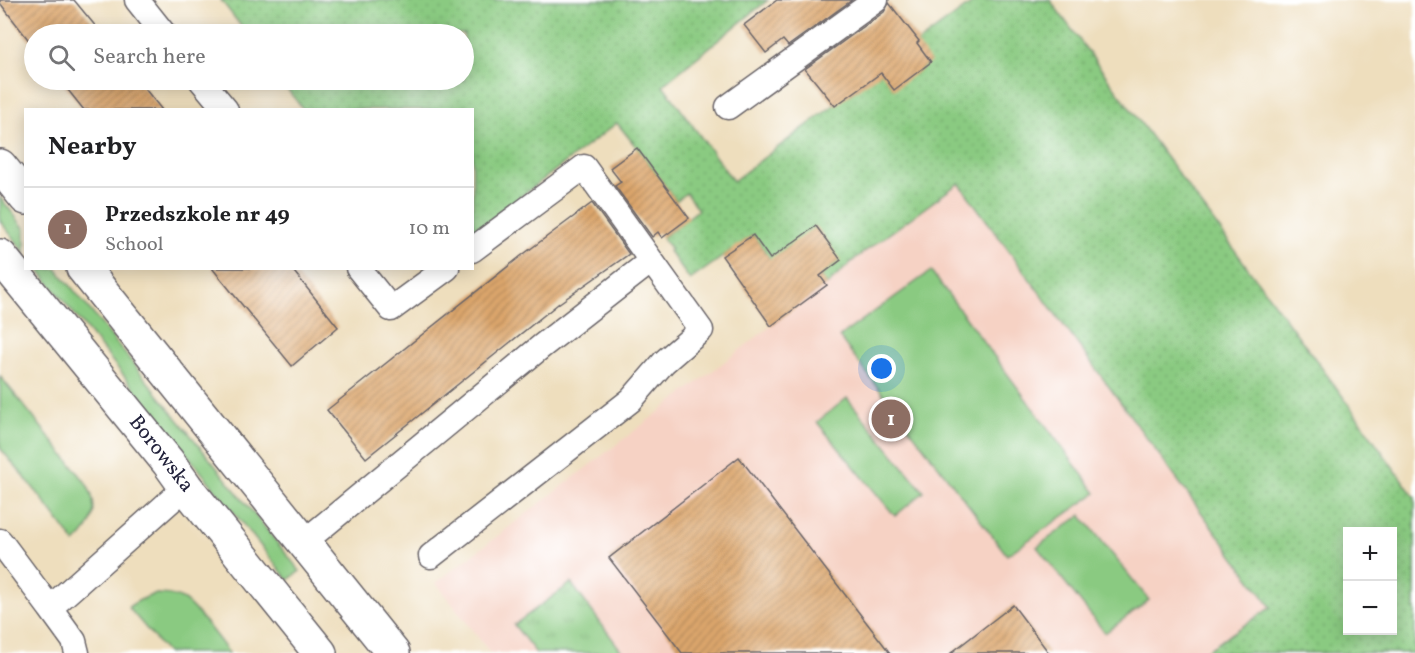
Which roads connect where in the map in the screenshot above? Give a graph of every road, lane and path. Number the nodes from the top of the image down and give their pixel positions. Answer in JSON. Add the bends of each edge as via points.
{"nodes":[{"id":1,"x":137,"y":0,"type":"edge"},
{"id":2,"x":876,"y":0,"type":"edge"},
{"id":3,"x":156,"y":24,"type":"edge"},
{"id":4,"x":209,"y":90,"type":"edge"},
{"id":5,"x":728,"y":106,"type":"dead end"},
{"id":6,"x":223,"y":108,"type":"edge"},
{"id":7,"x":0,"y":166,"type":"edge"},
{"id":8,"x":24,"y":196,"type":"edge"},
{"id":9,"x":474,"y":249,"type":"edge"},
{"id":10,"x":0,"y":256,"type":"edge"},
{"id":11,"x":651,"y":261,"type":"junction"},
{"id":12,"x":85,"y":270,"type":"edge"},
{"id":13,"x":360,"y":270,"type":"edge"},
{"id":14,"x":444,"y":270,"type":"edge"},
{"id":15,"x":186,"y":487,"type":"junction"},
{"id":16,"x":0,"y":541,"type":"edge"},
{"id":17,"x":304,"y":542,"type":"junction"},
{"id":18,"x":431,"y":556,"type":"dead end"},
{"id":19,"x":50,"y":608,"type":"junction"},
{"id":20,"x":76,"y":653,"type":"edge"},
{"id":21,"x":320,"y":653,"type":"edge"},
{"id":22,"x":393,"y":653,"type":"edge"}],
"edges":[{"from":1,"to":3,"type":"lane"},
{"from":2,"to":5,"type":"lane"},
{"from":4,"to":6,"type":"lane"},
{"from":7,"to":8,"type":"street"},
{"from":9,"to":11,"type":"lane","via":[[584,167]]},
{"from":10,"to":15,"type":"street","name":"Borowska"},
{"from":11,"to":17,"type":"lane"},
{"from":11,"to":18,"type":"lane","via":[[701,330],[664,362],[632,400]]},
{"from":12,"to":17,"type":"street"},
{"from":13,"to":14,"type":"lane","via":[[392,309]]},
{"from":15,"to":19,"type":"lane"},
{"from":15,"to":21,"type":"street","name":"Borowska"},
{"from":16,"to":19,"type":"lane"},
{"from":17,"to":22,"type":"street"},
{"from":19,"to":20,"type":"lane","via":[[74,641]]}]}
